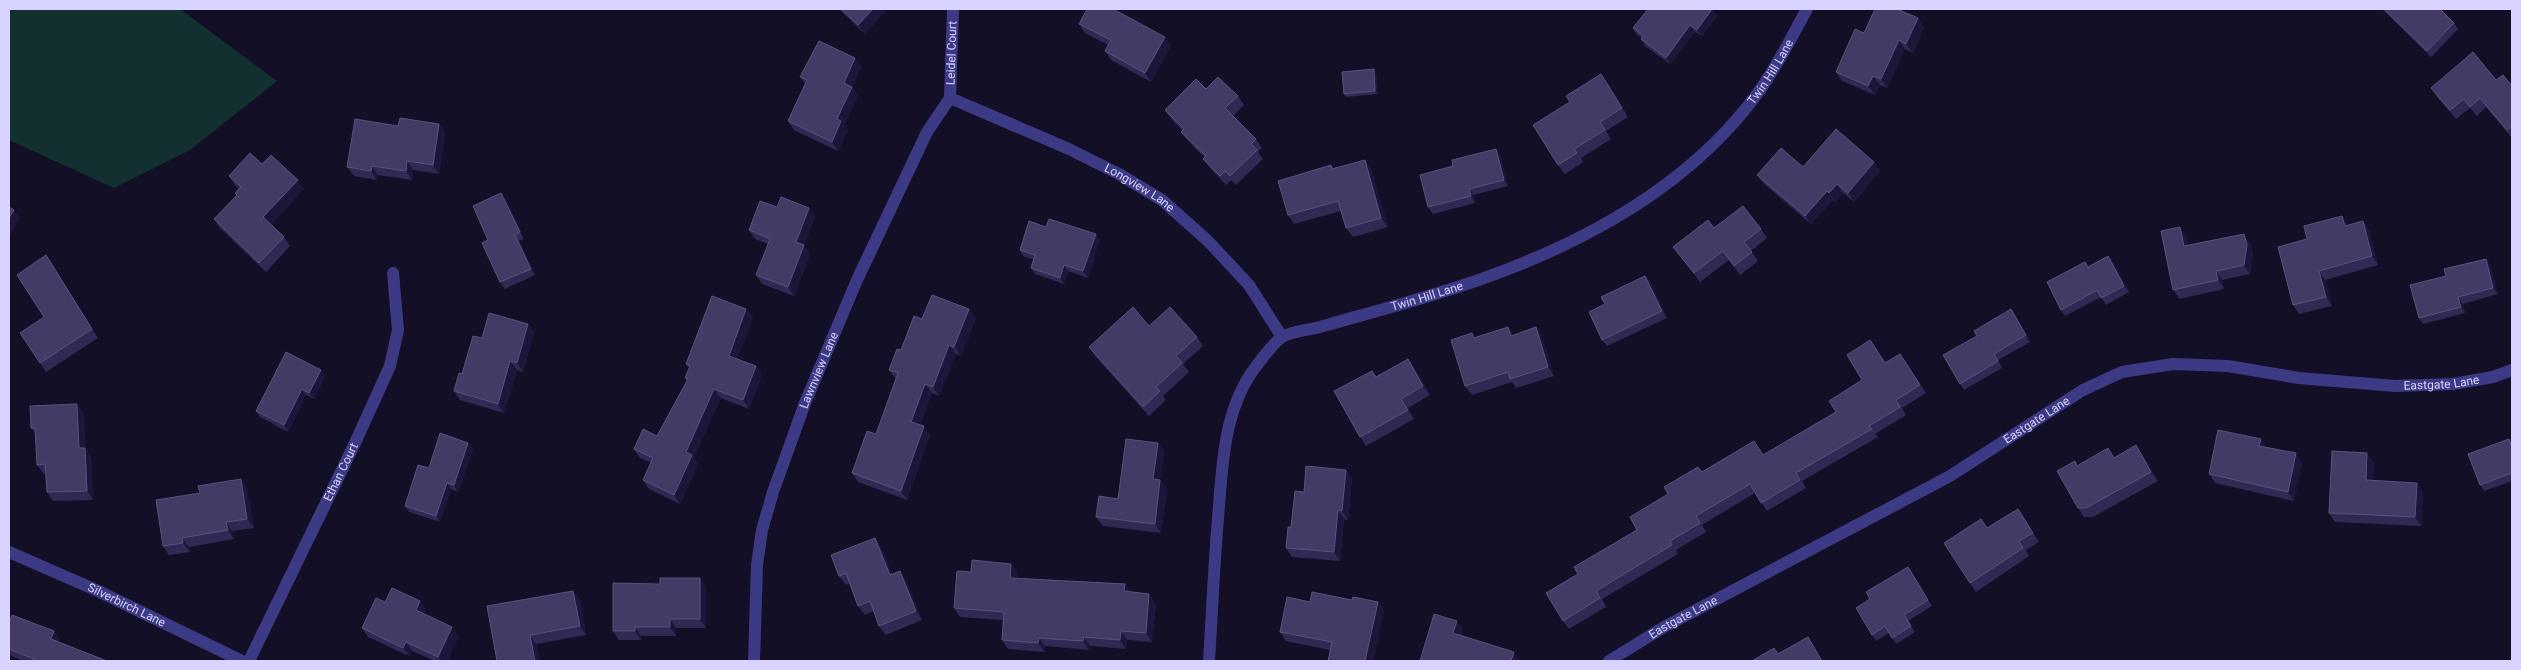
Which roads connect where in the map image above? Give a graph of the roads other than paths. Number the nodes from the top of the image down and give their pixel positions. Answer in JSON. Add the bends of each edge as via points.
{"nodes":[{"id":1,"x":953,"y":9,"type":"edge"},
{"id":2,"x":1806,"y":9,"type":"edge"},
{"id":3,"x":950,"y":98,"type":"junction"},
{"id":4,"x":392,"y":273,"type":"dead end"},
{"id":5,"x":1282,"y":338,"type":"junction"},
{"id":6,"x":2512,"y":370,"type":"edge"},
{"id":7,"x":9,"y":552,"type":"edge"},
{"id":8,"x":242,"y":661,"type":"edge"},
{"id":9,"x":249,"y":661,"type":"edge"},
{"id":10,"x":754,"y":661,"type":"edge"},
{"id":11,"x":1209,"y":661,"type":"edge"},
{"id":12,"x":1609,"y":661,"type":"edge"}],
"edges":[{"from":1,"to":3,"type":"street","name":"Leidel Court"},
{"from":2,"to":5,"type":"street","name":"Twin Hill Lane","via":[[1778,64],[1726,130],[1663,186],[1622,214],[1529,262],[1436,294]]},
{"from":3,"to":5,"type":"street","name":"Longview Lane","via":[[1069,149],[1162,200],[1208,241],[1249,285]]},
{"from":3,"to":10,"type":"street","name":"Lawnview Lane","via":[[928,132],[857,280],[805,403],[773,492],[762,530],[757,565]]},
{"from":4,"to":9,"type":"street","name":"Ethan Court","via":[[398,330],[390,366]]},
{"from":5,"to":11,"type":"street","via":[[1250,375],[1236,403],[1226,442],[1214,560]]},
{"from":6,"to":12,"type":"street","name":"Eastgate Lane","via":[[2453,384],[2395,386],[2299,378],[2228,366],[2173,364],[2122,372],[2083,390],[1950,476],[1664,627]]},
{"from":7,"to":8,"type":"street","name":"Silverbirch Lane"}]}
